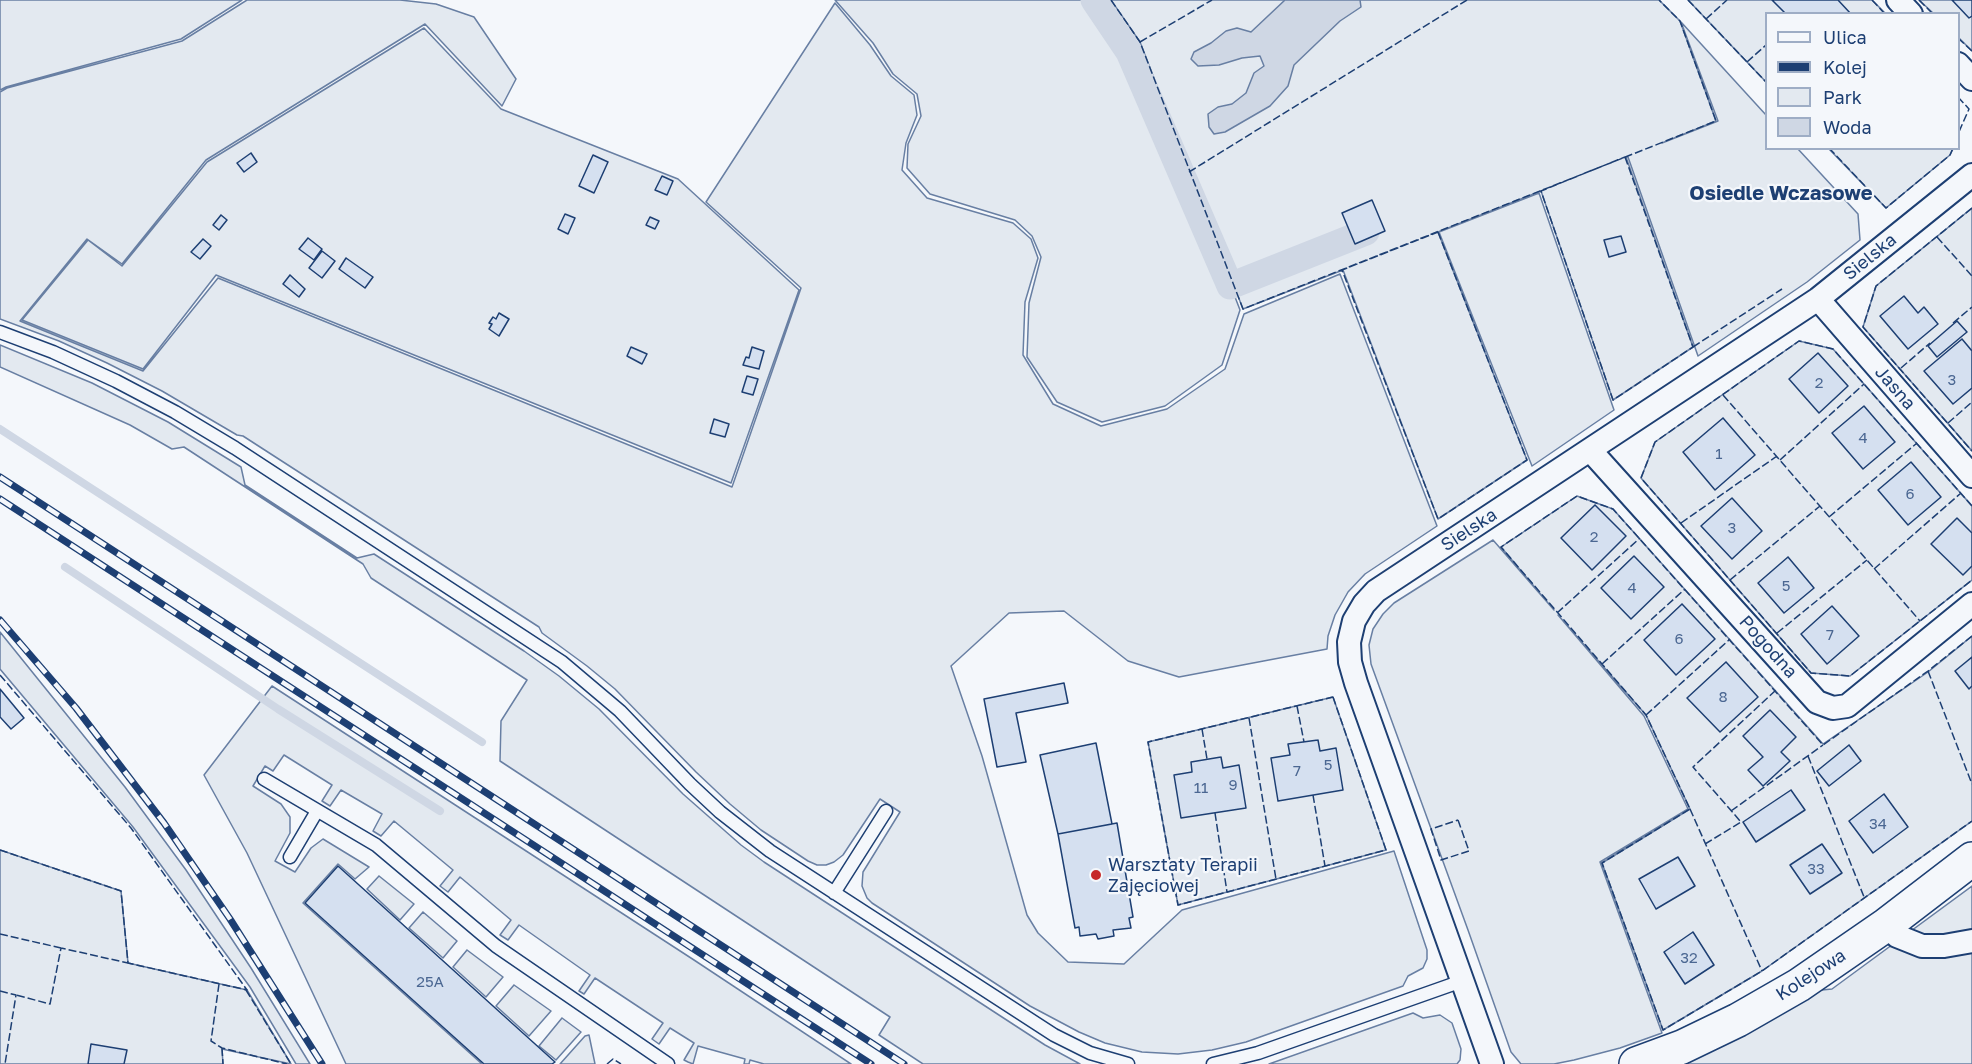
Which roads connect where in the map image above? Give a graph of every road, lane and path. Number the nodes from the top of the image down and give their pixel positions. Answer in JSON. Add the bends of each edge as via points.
{"nodes":[{"id":1,"x":1898,"y":0,"type":"edge"},
{"id":2,"x":1909,"y":12,"type":"edge"},
{"id":3,"x":1960,"y":65,"type":"edge"},
{"id":4,"x":1972,"y":79,"type":"edge"},
{"id":5,"x":1972,"y":175,"type":"edge"},
{"id":6,"x":1818,"y":299,"type":"junction"},
{"id":7,"x":0,"y":332,"type":"edge"},
{"id":8,"x":1590,"y":450,"type":"junction"},
{"id":9,"x":1972,"y":476,"type":"edge"},
{"id":10,"x":1972,"y":604,"type":"edge"},
{"id":11,"x":264,"y":779,"type":"dead end"},
{"id":12,"x":317,"y":811,"type":"junction"},
{"id":13,"x":886,"y":811,"type":"dead end"},
{"id":14,"x":290,"y":856,"type":"dead end"},
{"id":15,"x":1972,"y":859,"type":"edge"},
{"id":16,"x":834,"y":892,"type":"junction"},
{"id":17,"x":1886,"y":925,"type":"junction"},
{"id":18,"x":1972,"y":941,"type":"edge"},
{"id":19,"x":1462,"y":981,"type":"junction"},
{"id":20,"x":668,"y":1064,"type":"edge"},
{"id":21,"x":1128,"y":1064,"type":"edge"},
{"id":22,"x":1213,"y":1064,"type":"edge"},
{"id":23,"x":1492,"y":1064,"type":"edge"},
{"id":24,"x":1636,"y":1064,"type":"edge"}],
"edges":[{"from":1,"to":2,"type":"street"},
{"from":3,"to":4,"type":"street"},
{"from":5,"to":6,"type":"street","name":"Sielska"},
{"from":6,"to":8,"type":"street","name":"Sielska"},
{"from":6,"to":9,"type":"street","name":"Jasna"},
{"from":7,"to":16,"type":"lane","via":[[116,381],[196,424],[548,652],[607,699],[736,825]]},
{"from":8,"to":10,"type":"street","name":"Pogodna","via":[[1817,702],[1833,708],[1847,706]]},
{"from":8,"to":19,"type":"street","name":"Sielska","via":[[1376,591],[1354,621],[1349,642],[1356,683]]},
{"from":11,"to":12,"type":"lane"},
{"from":12,"to":14,"type":"lane"},
{"from":12,"to":20,"type":"lane","via":[[375,845],[496,946]]},
{"from":13,"to":16,"type":"lane"},
{"from":15,"to":17,"type":"street","name":"Kolejowa"},
{"from":16,"to":21,"type":"lane","via":[[1054,1035],[1090,1053]]},
{"from":17,"to":18,"type":"street","via":[[1897,936],[1922,946]]},
{"from":17,"to":24,"type":"street","name":"Kolejowa","via":[[1799,985],[1738,1020]]},
{"from":19,"to":22,"type":"lane","via":[[1258,1053]]},
{"from":19,"to":23,"type":"street","name":"Sielska"}]}
